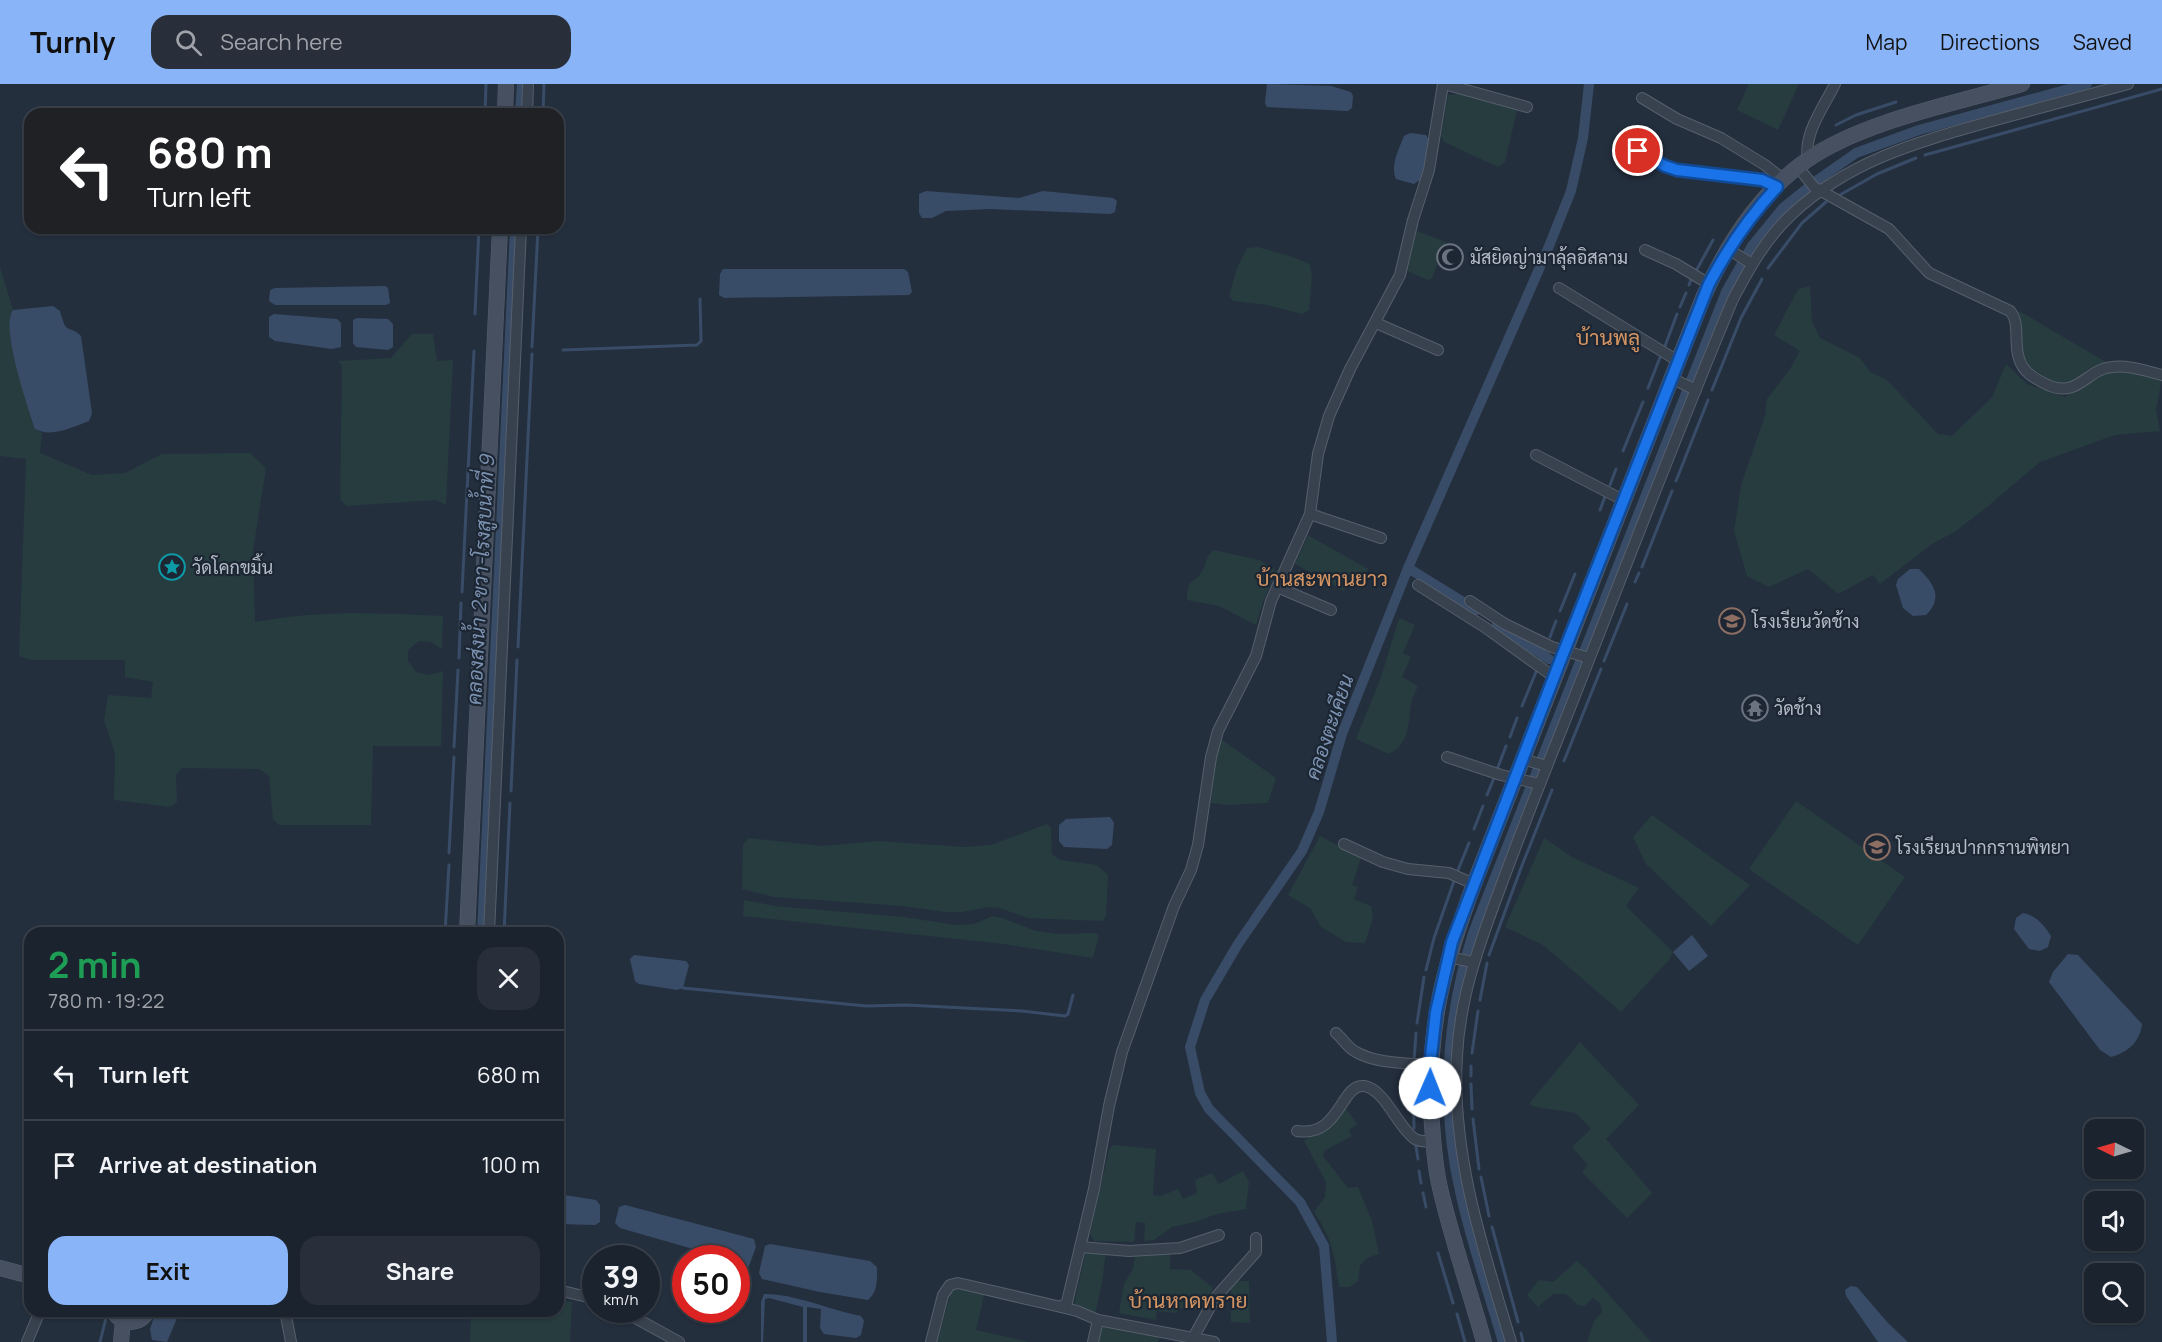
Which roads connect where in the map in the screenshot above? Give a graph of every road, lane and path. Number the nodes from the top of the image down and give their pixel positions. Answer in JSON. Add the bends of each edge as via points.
{"nodes":[{"id":1,"x":507,"y":84,"type":"edge"},
{"id":2,"x":528,"y":84,"type":"edge"},
{"id":3,"x":1444,"y":84,"type":"edge"},
{"id":4,"x":1821,"y":84,"type":"edge"},
{"id":5,"x":2022,"y":84,"type":"edge"},
{"id":6,"x":2128,"y":84,"type":"edge"},
{"id":7,"x":1835,"y":86,"type":"edge"},
{"id":8,"x":1642,"y":98,"type":"dead end"},
{"id":9,"x":1527,"y":107,"type":"dead end"},
{"id":10,"x":505,"y":108,"type":"edge"},
{"id":11,"x":527,"y":108,"type":"edge"},
{"id":12,"x":1629,"y":143,"type":"dead end"},
{"id":13,"x":1804,"y":168,"type":"junction"},
{"id":14,"x":1781,"y":183,"type":"junction"},
{"id":15,"x":1817,"y":189,"type":"junction"},
{"id":16,"x":500,"y":234,"type":"edge"},
{"id":17,"x":520,"y":234,"type":"edge"},
{"id":18,"x":1645,"y":250,"type":"dead end"},
{"id":19,"x":1732,"y":252,"type":"junction"},
{"id":20,"x":1749,"y":262,"type":"junction"},
{"id":21,"x":1709,"y":284,"type":"junction"},
{"id":22,"x":1559,"y":288,"type":"dead end"},
{"id":23,"x":1376,"y":323,"type":"junction"},
{"id":24,"x":506,"y":350,"type":"junction"},
{"id":25,"x":1438,"y":350,"type":"dead end"},
{"id":26,"x":1678,"y":361,"type":"junction"},
{"id":27,"x":2162,"y":375,"type":"edge"},
{"id":28,"x":1675,"y":380,"type":"junction"},
{"id":29,"x":1694,"y":389,"type":"junction"},
{"id":30,"x":1536,"y":455,"type":"dead end"},
{"id":31,"x":1623,"y":500,"type":"junction"},
{"id":32,"x":1310,"y":514,"type":"junction"},
{"id":33,"x":1381,"y":538,"type":"dead end"},
{"id":34,"x":1418,"y":585,"type":"dead end"},
{"id":35,"x":1277,"y":587,"type":"junction"},
{"id":36,"x":1470,"y":601,"type":"dead end"},
{"id":37,"x":1331,"y":610,"type":"dead end"},
{"id":38,"x":1569,"y":651,"type":"junction"},
{"id":39,"x":1587,"y":657,"type":"junction"},
{"id":40,"x":1554,"y":677,"type":"junction"},
{"id":41,"x":1447,"y":757,"type":"dead end"},
{"id":42,"x":1536,"y":763,"type":"junction"},
{"id":43,"x":1528,"y":781,"type":"junction"},
{"id":44,"x":1344,"y":844,"type":"dead end"},
{"id":45,"x":1474,"y":884,"type":"junction"},
{"id":46,"x":467,"y":927,"type":"edge"},
{"id":47,"x":489,"y":927,"type":"edge"},
{"id":48,"x":1452,"y":958,"type":"junction"},
{"id":49,"x":1471,"y":961,"type":"junction"},
{"id":50,"x":1336,"y":1033,"type":"dead end"},
{"id":51,"x":1430,"y":1065,"type":"junction"},
{"id":52,"x":1454,"y":1087,"type":"junction"},
{"id":53,"x":1435,"y":1088,"type":"junction"},
{"id":54,"x":1297,"y":1131,"type":"dead end"},
{"id":55,"x":1433,"y":1142,"type":"junction"},
{"id":56,"x":1219,"y":1235,"type":"dead end"},
{"id":57,"x":1256,"y":1238,"type":"dead end"},
{"id":58,"x":1080,"y":1247,"type":"junction"},
{"id":59,"x":0,"y":1268,"type":"edge"},
{"id":60,"x":24,"y":1274,"type":"edge"},
{"id":61,"x":564,"y":1291,"type":"edge"},
{"id":62,"x":582,"y":1296,"type":"edge"},
{"id":63,"x":1061,"y":1307,"type":"junction"},
{"id":64,"x":37,"y":1317,"type":"edge"},
{"id":65,"x":143,"y":1317,"type":"edge"},
{"id":66,"x":286,"y":1317,"type":"edge"},
{"id":67,"x":122,"y":1318,"type":"edge"},
{"id":68,"x":1098,"y":1320,"type":"junction"},
{"id":69,"x":645,"y":1323,"type":"edge"},
{"id":70,"x":1193,"y":1338,"type":"junction"},
{"id":71,"x":27,"y":1342,"type":"edge"},
{"id":72,"x":122,"y":1342,"type":"edge"},
{"id":73,"x":291,"y":1342,"type":"edge"},
{"id":74,"x":679,"y":1342,"type":"edge"},
{"id":75,"x":931,"y":1342,"type":"edge"},
{"id":76,"x":1093,"y":1342,"type":"edge"},
{"id":77,"x":1214,"y":1342,"type":"edge"},
{"id":78,"x":1484,"y":1342,"type":"edge"},
{"id":79,"x":1511,"y":1342,"type":"edge"}],
"edges":[{"from":1,"to":10,"type":"main road"},
{"from":2,"to":11,"type":"street"},
{"from":3,"to":9,"type":"street"},
{"from":3,"to":23,"type":"street","via":[[1429,170],[1400,275]]},
{"from":4,"to":7,"type":"street"},
{"from":5,"to":13,"type":"main road","via":[[1881,124],[1843,141]]},
{"from":6,"to":15,"type":"street","via":[[1890,152]]},
{"from":7,"to":13,"type":"street","via":[[1809,136]]},
{"from":8,"to":14,"type":"street","via":[[1721,138],[1765,165]]},
{"from":12,"to":14,"type":"street","via":[[1665,166]]},
{"from":13,"to":14,"type":"main road"},
{"from":13,"to":15,"type":"street"},
{"from":14,"to":19,"type":"main road","via":[[1750,217]]},
{"from":15,"to":20,"type":"street"},
{"from":15,"to":27,"type":"street","via":[[1889,229],[1929,273],[2010,311],[2016,324],[2018,357],[2027,372],[2040,382],[2057,389],[2071,389],[2111,367]]},
{"from":16,"to":24,"type":"main road"},
{"from":17,"to":24,"type":"street"},
{"from":18,"to":21,"type":"street"},
{"from":19,"to":20,"type":"street"},
{"from":19,"to":21,"type":"main road"},
{"from":20,"to":29,"type":"street"},
{"from":21,"to":26,"type":"main road"},
{"from":22,"to":26,"type":"street"},
{"from":23,"to":25,"type":"street"},
{"from":23,"to":32,"type":"street","via":[[1329,416],[1318,454]]},
{"from":24,"to":46,"type":"main road"},
{"from":24,"to":47,"type":"street"},
{"from":26,"to":28,"type":"main road"},
{"from":28,"to":29,"type":"street"},
{"from":28,"to":31,"type":"main road"},
{"from":29,"to":39,"type":"street"},
{"from":30,"to":31,"type":"street"},
{"from":31,"to":38,"type":"main road"},
{"from":32,"to":33,"type":"street"},
{"from":32,"to":35,"type":"street"},
{"from":34,"to":40,"type":"street"},
{"from":35,"to":37,"type":"street"},
{"from":35,"to":58,"type":"street","via":[[1256,656],[1218,731],[1191,870],[1174,906],[1122,1052]]},
{"from":36,"to":38,"type":"street","via":[[1505,624]]},
{"from":38,"to":39,"type":"street"},
{"from":38,"to":40,"type":"main road"},
{"from":39,"to":42,"type":"street"},
{"from":40,"to":42,"type":"main road"},
{"from":41,"to":43,"type":"street"},
{"from":42,"to":43,"type":"main road"},
{"from":42,"to":43,"type":"street"},
{"from":43,"to":45,"type":"main road"},
{"from":43,"to":49,"type":"street"},
{"from":44,"to":45,"type":"street","via":[[1383,862],[1449,873]]},
{"from":45,"to":48,"type":"main road"},
{"from":48,"to":49,"type":"street"},
{"from":48,"to":51,"type":"main road","via":[[1436,1012]]},
{"from":49,"to":52,"type":"street"},
{"from":50,"to":51,"type":"street","via":[[1363,1055]]},
{"from":51,"to":53,"type":"main road"},
{"from":52,"to":53,"type":"street"},
{"from":52,"to":79,"type":"street","via":[[1470,1191]]},
{"from":53,"to":55,"type":"main road"},
{"from":54,"to":55,"type":"street","via":[[1308,1133],[1322,1128],[1355,1088],[1364,1086],[1386,1102],[1416,1140]]},
{"from":55,"to":78,"type":"main road","via":[[1440,1188]]},
{"from":56,"to":58,"type":"street","via":[[1180,1248],[1129,1251]]},
{"from":57,"to":70,"type":"street","via":[[1256,1252],[1215,1298]]},
{"from":58,"to":63,"type":"street","via":[[1067,1302]]},
{"from":59,"to":60,"type":"main road"},
{"from":61,"to":62,"type":"street"},
{"from":63,"to":68,"type":"street"},
{"from":63,"to":75,"type":"street","via":[[958,1283],[950,1285]]},
{"from":64,"to":71,"type":"street"},
{"from":65,"to":67,"type":"main road"},
{"from":66,"to":73,"type":"street"},
{"from":67,"to":72,"type":"main road"},
{"from":68,"to":70,"type":"street"},
{"from":68,"to":76,"type":"street"},
{"from":69,"to":74,"type":"street"},
{"from":70,"to":77,"type":"street"}]}
